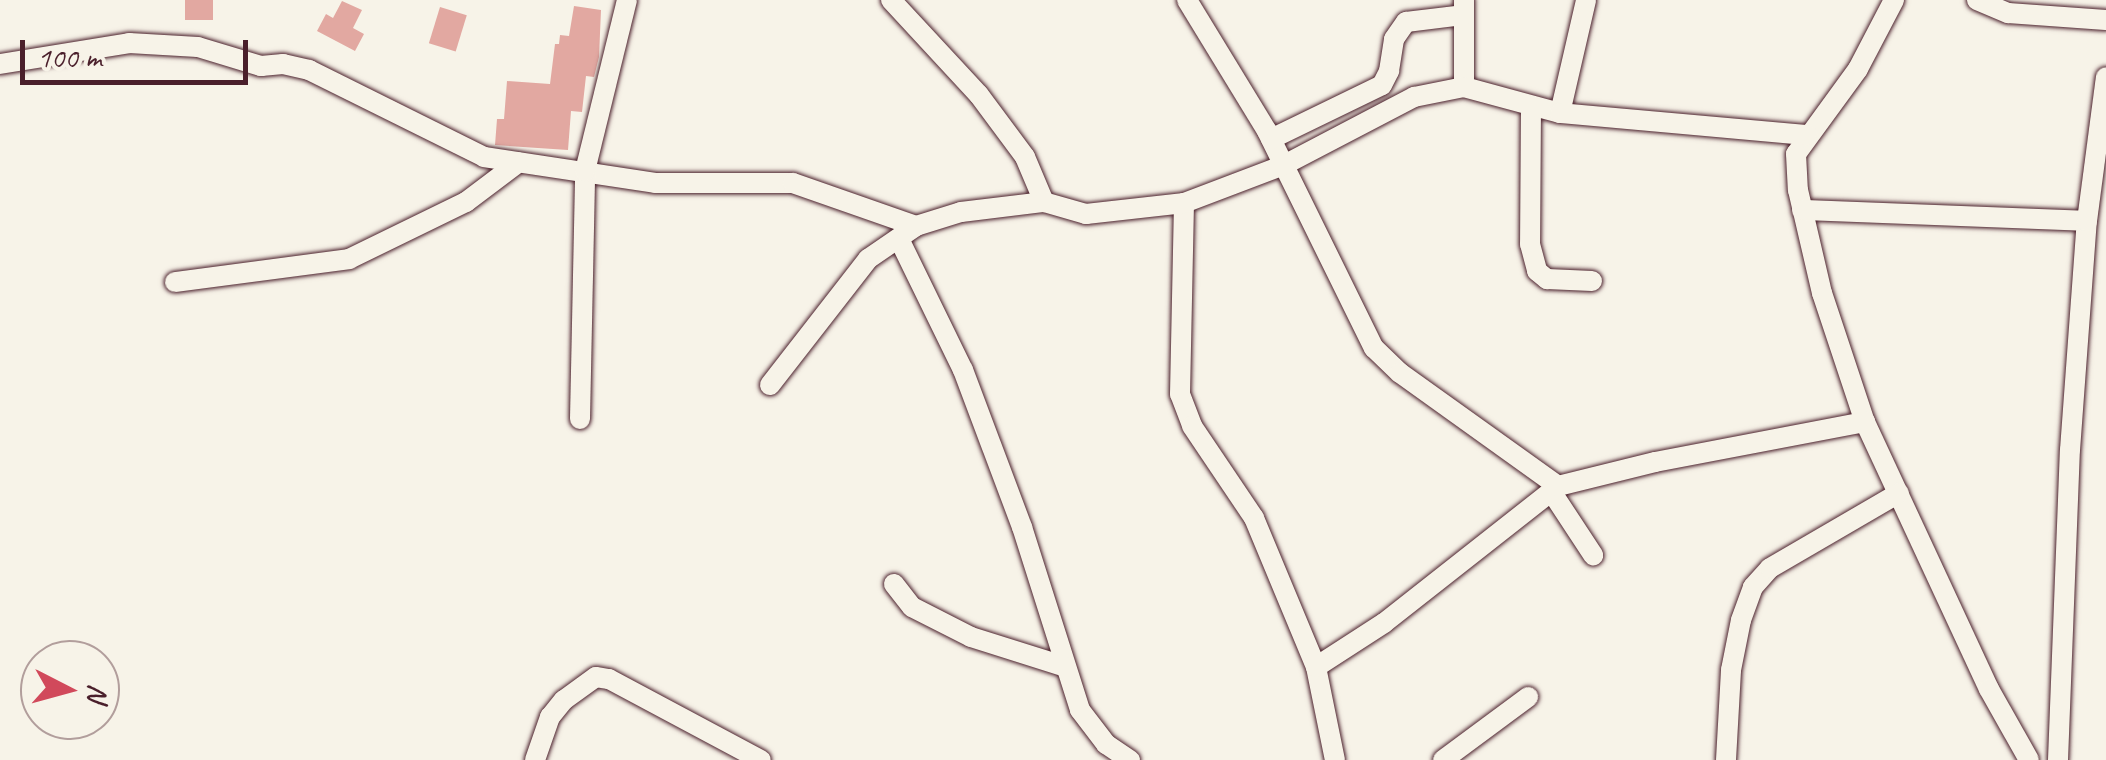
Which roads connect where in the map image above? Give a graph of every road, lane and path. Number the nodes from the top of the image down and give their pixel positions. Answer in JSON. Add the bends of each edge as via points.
{"nodes":[{"id":1,"x":627,"y":0,"type":"edge"},
{"id":2,"x":892,"y":0,"type":"edge"},
{"id":3,"x":1187,"y":0,"type":"edge"},
{"id":4,"x":1586,"y":0,"type":"edge"},
{"id":5,"x":1894,"y":0,"type":"edge"},
{"id":6,"x":1977,"y":0,"type":"edge"},
{"id":7,"x":1463,"y":8,"type":"edge"},
{"id":8,"x":2106,"y":20,"type":"edge"},
{"id":9,"x":0,"y":64,"type":"edge"},
{"id":10,"x":2106,"y":77,"type":"edge"},
{"id":11,"x":1464,"y":87,"type":"junction"},
{"id":12,"x":1530,"y":107,"type":"junction"},
{"id":13,"x":1560,"y":113,"type":"junction"},
{"id":14,"x":1807,"y":135,"type":"junction"},
{"id":15,"x":1271,"y":140,"type":"junction"},
{"id":16,"x":519,"y":162,"type":"junction"},
{"id":17,"x":1284,"y":165,"type":"junction"},
{"id":18,"x":585,"y":171,"type":"junction"},
{"id":19,"x":1044,"y":202,"type":"junction"},
{"id":20,"x":1184,"y":203,"type":"junction"},
{"id":21,"x":1802,"y":210,"type":"junction"},
{"id":22,"x":2094,"y":214,"type":"edge"},
{"id":23,"x":908,"y":233,"type":"junction"},
{"id":24,"x":1592,"y":281,"type":"dead end"},
{"id":25,"x":176,"y":282,"type":"dead end"},
{"id":26,"x":770,"y":385,"type":"dead end"},
{"id":27,"x":580,"y":419,"type":"dead end"},
{"id":28,"x":1865,"y":422,"type":"junction"},
{"id":29,"x":1555,"y":488,"type":"junction"},
{"id":30,"x":1899,"y":493,"type":"junction"},
{"id":31,"x":1593,"y":556,"type":"dead end"},
{"id":32,"x":894,"y":584,"type":"dead end"},
{"id":33,"x":1063,"y":666,"type":"junction"},
{"id":34,"x":1316,"y":667,"type":"junction"},
{"id":35,"x":1528,"y":697,"type":"dead end"},
{"id":36,"x":535,"y":760,"type":"edge"},
{"id":37,"x":761,"y":760,"type":"edge"},
{"id":38,"x":1130,"y":760,"type":"edge"},
{"id":39,"x":1335,"y":760,"type":"edge"},
{"id":40,"x":1443,"y":760,"type":"edge"},
{"id":41,"x":1726,"y":760,"type":"edge"},
{"id":42,"x":2029,"y":760,"type":"edge"},
{"id":43,"x":2058,"y":760,"type":"edge"}],
"edges":[{"from":1,"to":18,"type":"street"},
{"from":2,"to":19,"type":"street","via":[[1026,157]]},
{"from":3,"to":15,"type":"street"},
{"from":4,"to":13,"type":"street"},
{"from":5,"to":14,"type":"street","via":[[1858,70]]},
{"from":6,"to":8,"type":"street","via":[[2008,13]]},
{"from":7,"to":11,"type":"street"},
{"from":7,"to":15,"type":"street","via":[[1406,22],[1394,39],[1382,84]]},
{"from":9,"to":16,"type":"street","via":[[129,43],[198,47],[261,66],[301,68],[469,153]]},
{"from":10,"to":22,"type":"street"},
{"from":11,"to":12,"type":"street"},
{"from":11,"to":17,"type":"street","via":[[1398,103]]},
{"from":12,"to":13,"type":"street"},
{"from":12,"to":24,"type":"street","via":[[1530,244],[1537,271],[1547,279]]},
{"from":13,"to":14,"type":"street"},
{"from":14,"to":21,"type":"street","via":[[1794,167]]},
{"from":15,"to":17,"type":"street"},
{"from":16,"to":18,"type":"street"},
{"from":16,"to":25,"type":"street","via":[[466,202],[349,259]]},
{"from":17,"to":20,"type":"street"},
{"from":17,"to":29,"type":"street","via":[[1374,348]]},
{"from":18,"to":23,"type":"street","via":[[655,183],[793,184]]},
{"from":18,"to":27,"type":"street"},
{"from":19,"to":20,"type":"street","via":[[1086,214]]},
{"from":19,"to":23,"type":"street","via":[[961,212]]},
{"from":20,"to":34,"type":"street","via":[[1180,394],[1192,426],[1254,518]]},
{"from":21,"to":22,"type":"street"},
{"from":21,"to":28,"type":"street"},
{"from":22,"to":43,"type":"street","via":[[2070,450]]},
{"from":23,"to":26,"type":"street","via":[[868,259]]},
{"from":23,"to":33,"type":"street","via":[[1022,527]]},
{"from":28,"to":29,"type":"street"},
{"from":28,"to":30,"type":"street"},
{"from":29,"to":31,"type":"street"},
{"from":29,"to":34,"type":"street","via":[[1384,624]]},
{"from":30,"to":41,"type":"street","via":[[1770,568],[1754,588],[1731,670]]},
{"from":30,"to":42,"type":"street"},
{"from":32,"to":33,"type":"street","via":[[912,607],[972,637]]},
{"from":33,"to":38,"type":"street","via":[[1091,728]]},
{"from":34,"to":39,"type":"street"},
{"from":35,"to":40,"type":"street"},
{"from":36,"to":37,"type":"street","via":[[550,717],[596,677]]}]}
